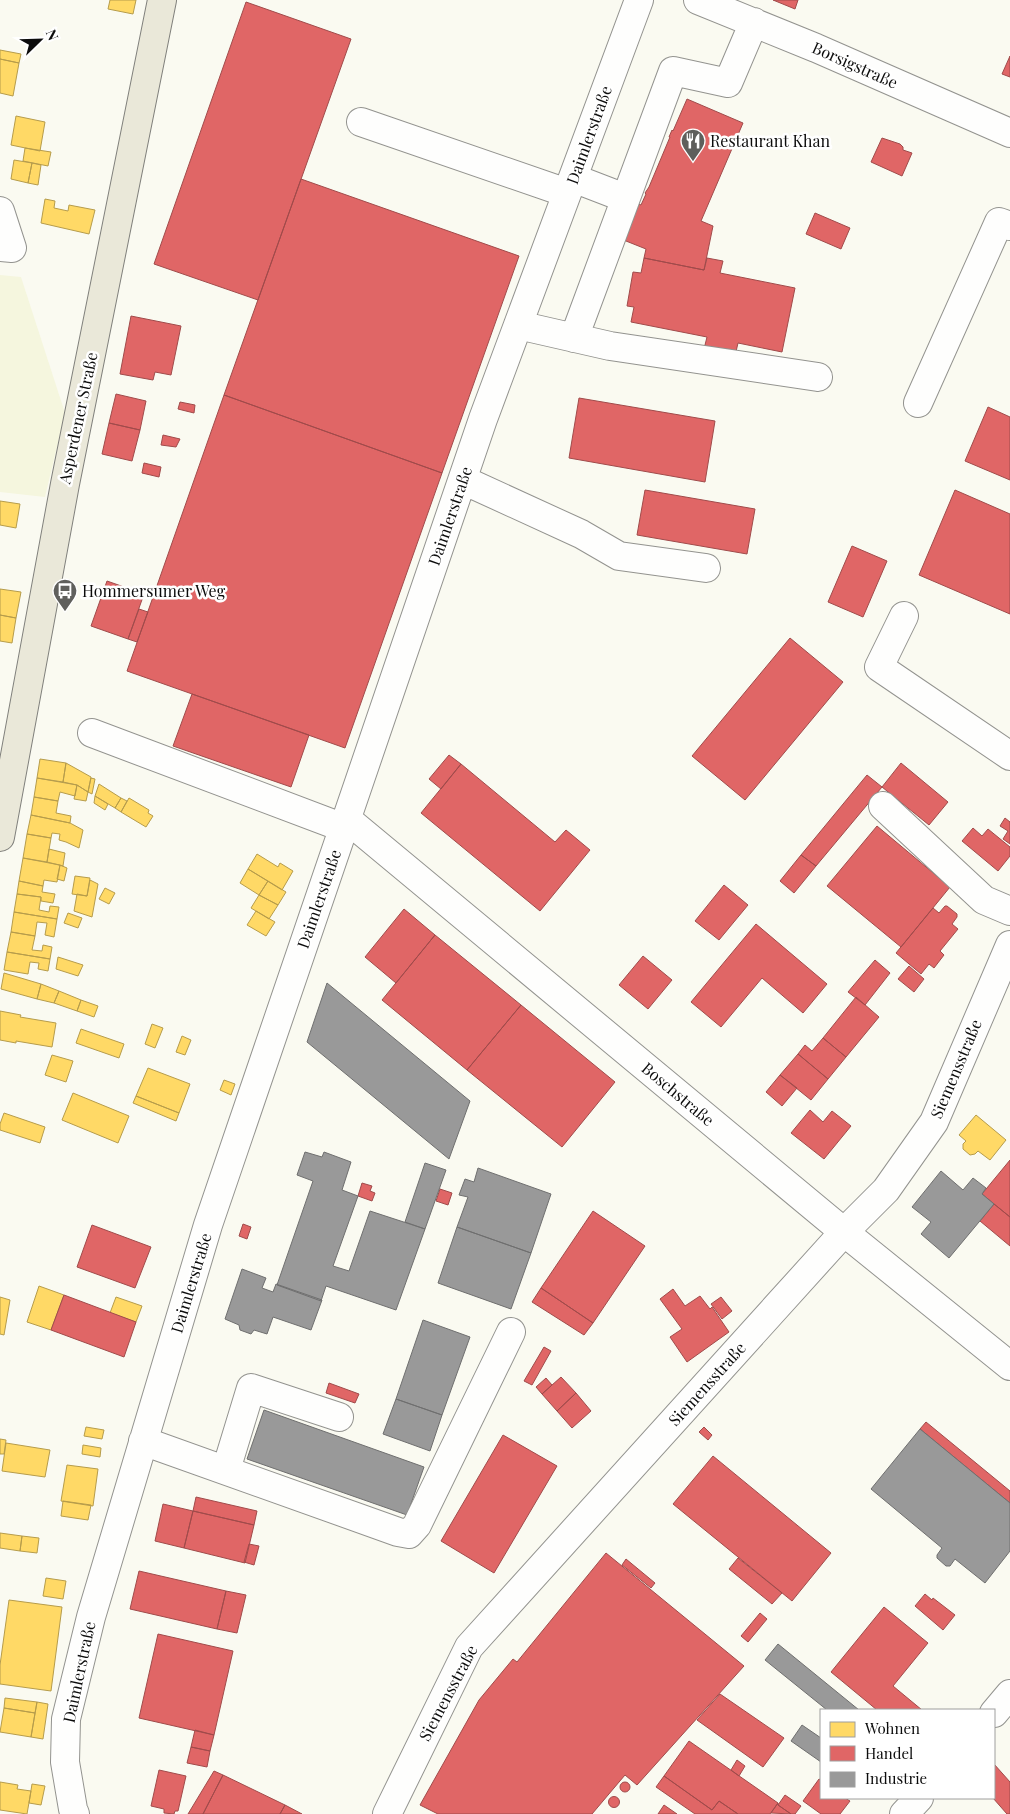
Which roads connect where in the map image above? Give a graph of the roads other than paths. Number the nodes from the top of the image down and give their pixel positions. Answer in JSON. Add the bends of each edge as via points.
{"nodes":[{"id":1,"x":162,"y":0,"type":"edge"},
{"id":2,"x":639,"y":0,"type":"edge"},
{"id":3,"x":698,"y":0,"type":"edge"},
{"id":4,"x":754,"y":22,"type":"junction"},
{"id":5,"x":360,"y":122,"type":"dead end"},
{"id":6,"x":1010,"y":133,"type":"edge"},
{"id":7,"x":570,"y":186,"type":"junction"},
{"id":8,"x":626,"y":198,"type":"junction"},
{"id":9,"x":0,"y":211,"type":"edge"},
{"id":10,"x":1010,"y":226,"type":"edge"},
{"id":11,"x":6,"y":248,"type":"edge"},
{"id":12,"x":518,"y":325,"type":"junction"},
{"id":13,"x":574,"y":338,"type":"junction"},
{"id":14,"x":818,"y":377,"type":"dead end"},
{"id":15,"x":918,"y":403,"type":"dead end"},
{"id":16,"x":463,"y":480,"type":"junction"},
{"id":17,"x":706,"y":568,"type":"dead end"},
{"id":18,"x":904,"y":616,"type":"dead end"},
{"id":19,"x":92,"y":733,"type":"dead end"},
{"id":20,"x":1010,"y":756,"type":"edge"},
{"id":21,"x":883,"y":806,"type":"dead end"},
{"id":22,"x":346,"y":824,"type":"junction"},
{"id":23,"x":0,"y":837,"type":"edge"},
{"id":24,"x":1010,"y":911,"type":"edge"},
{"id":25,"x":1010,"y":945,"type":"edge"},
{"id":26,"x":844,"y":1232,"type":"junction"},
{"id":27,"x":511,"y":1332,"type":"dead end"},
{"id":28,"x":1010,"y":1366,"type":"edge"},
{"id":29,"x":339,"y":1417,"type":"dead end"},
{"id":30,"x":144,"y":1441,"type":"junction"},
{"id":31,"x":226,"y":1470,"type":"junction"},
{"id":32,"x":1010,"y":1694,"type":"edge"},
{"id":33,"x":995,"y":1712,"type":"edge"},
{"id":34,"x":918,"y":1799,"type":"edge"},
{"id":35,"x":75,"y":1814,"type":"edge"},
{"id":36,"x":386,"y":1814,"type":"edge"},
{"id":37,"x":904,"y":1814,"type":"edge"}],
"edges":[{"from":1,"to":23,"type":"main road","name":"Asperdener Straße","via":[[64,484]]},
{"from":2,"to":7,"type":"street","name":"Daimlerstraße"},
{"from":3,"to":4,"type":"street","name":"Borsigstraße"},
{"from":4,"to":6,"type":"street","name":"Borsigstraße"},
{"from":4,"to":8,"type":"street","via":[[728,83],[673,71]]},
{"from":5,"to":7,"type":"street"},
{"from":7,"to":8,"type":"street"},
{"from":7,"to":12,"type":"street","name":"Daimlerstraße"},
{"from":8,"to":13,"type":"street"},
{"from":9,"to":11,"type":"street"},
{"from":10,"to":15,"type":"street","via":[[999,222]]},
{"from":12,"to":13,"type":"street"},
{"from":12,"to":16,"type":"street","name":"Daimlerstraße"},
{"from":13,"to":14,"type":"street"},
{"from":16,"to":17,"type":"street","via":[[581,534],[619,556]]},
{"from":16,"to":22,"type":"street","name":"Daimlerstraße"},
{"from":18,"to":20,"type":"street","via":[[879,667]]},
{"from":19,"to":22,"type":"street","name":"Boschstraße"},
{"from":21,"to":24,"type":"street","via":[[984,900]]},
{"from":22,"to":26,"type":"street","name":"Boschstraße"},
{"from":22,"to":30,"type":"street","name":"Daimlerstraße","via":[[208,1226]]},
{"from":25,"to":26,"type":"street","name":"Siemensstraße","via":[[934,1122],[886,1190]]},
{"from":26,"to":28,"type":"street","name":"Boschstraße"},
{"from":26,"to":36,"type":"street","name":"Siemensstraße","via":[[469,1647]]},
{"from":27,"to":31,"type":"street","via":[[417,1525],[408,1534]]},
{"from":29,"to":31,"type":"street","via":[[250,1388]]},
{"from":30,"to":31,"type":"street"},
{"from":30,"to":35,"type":"street","name":"Daimlerstraße","via":[[91,1617],[66,1719],[65,1762]]},
{"from":32,"to":33,"type":"street"},
{"from":34,"to":37,"type":"street"}]}
